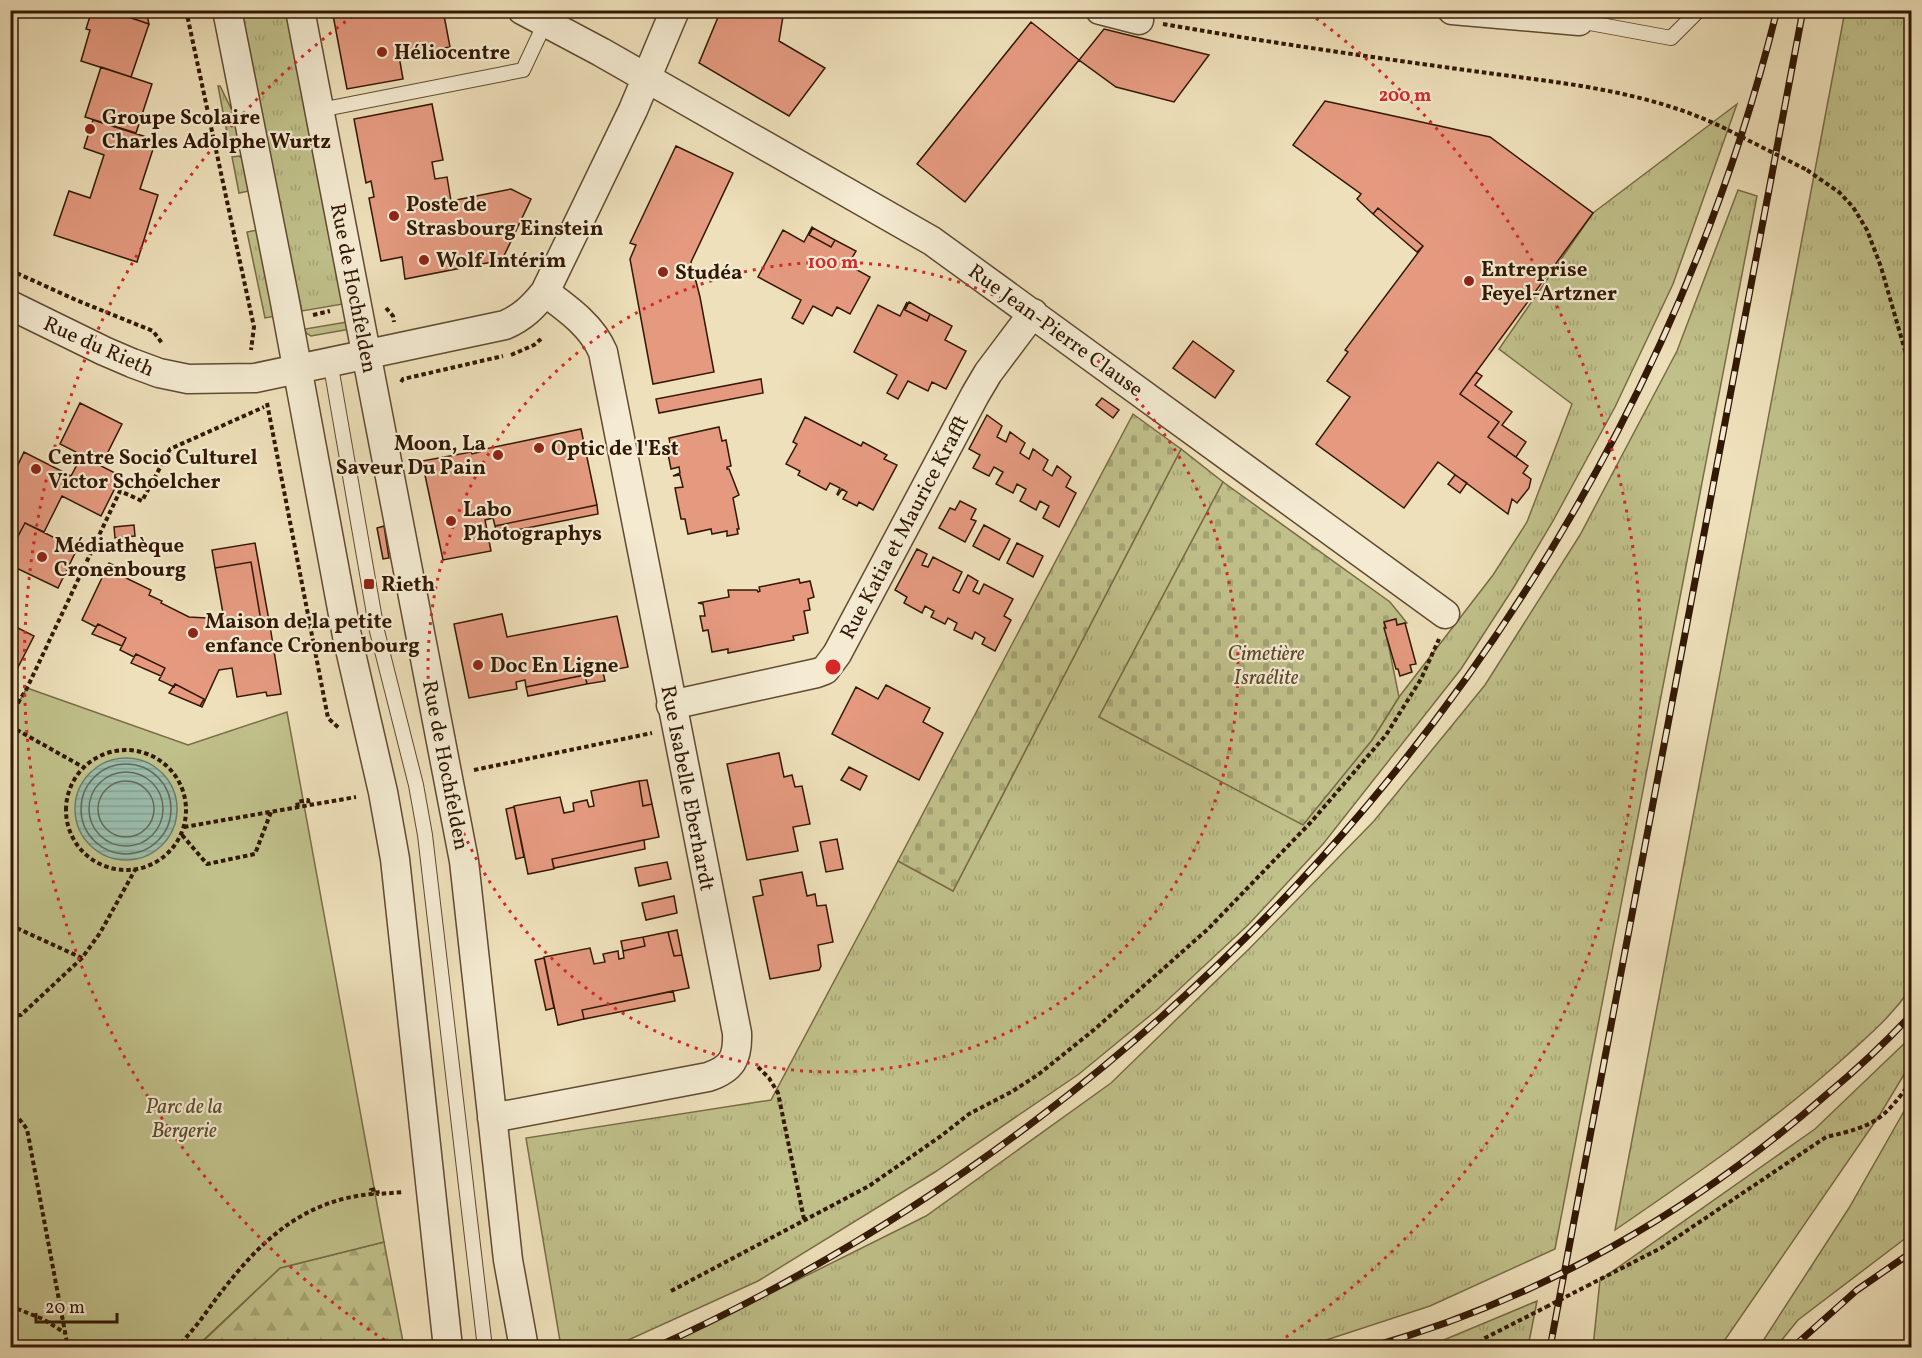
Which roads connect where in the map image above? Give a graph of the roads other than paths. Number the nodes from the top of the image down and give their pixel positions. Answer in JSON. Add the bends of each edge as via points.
{"nodes":[{"id":1,"x":227,"y":10,"type":"edge"},
{"id":2,"x":300,"y":10,"type":"edge"},
{"id":3,"x":675,"y":10,"type":"edge"},
{"id":4,"x":1100,"y":10,"type":"edge"},
{"id":5,"x":1452,"y":10,"type":"edge"},
{"id":6,"x":1699,"y":10,"type":"edge"},
{"id":7,"x":533,"y":17,"type":"edge"},
{"id":8,"x":1139,"y":20,"type":"road end"},
{"id":9,"x":1579,"y":21,"type":"joint"},
{"id":10,"x":649,"y":72,"type":"junction"},
{"id":11,"x":320,"y":110,"type":"junction"},
{"id":12,"x":545,"y":292,"type":"junction"},
{"id":13,"x":10,"y":304,"type":"edge"},
{"id":14,"x":1033,"y":313,"type":"junction"},
{"id":15,"x":367,"y":353,"type":"junction"},
{"id":16,"x":330,"y":361,"type":"junction"},
{"id":17,"x":296,"y":368,"type":"junction"},
{"id":18,"x":1445,"y":614,"type":"road end"},
{"id":19,"x":674,"y":716,"type":"junction"},
{"id":20,"x":492,"y":1118,"type":"junction"},
{"id":21,"x":448,"y":1347,"type":"edge"},
{"id":22,"x":485,"y":1347,"type":"edge"},
{"id":23,"x":524,"y":1347,"type":"edge"}],
"edges":[{"from":1,"to":17,"type":"street"},
{"from":2,"to":11,"type":"street","name":"Rue de Hochfelden"},
{"from":3,"to":10,"type":"street","name":"Rue du Rieth"},
{"from":4,"to":8,"type":"street"},
{"from":5,"to":9,"type":"street"},
{"from":6,"to":9,"type":"lane","via":[[1671,38]]},
{"from":7,"to":10,"type":"street","name":"Rue Jean-Pierre Clause"},
{"from":7,"to":11,"type":"lane","via":[[523,70]]},
{"from":10,"to":12,"type":"street","name":"Rue du Rieth"},
{"from":10,"to":14,"type":"street","name":"Rue Jean-Pierre Clause","via":[[932,241]]},
{"from":11,"to":15,"type":"street","name":"Rue de Hochfelden"},
{"from":12,"to":15,"type":"street","name":"Rue du Rieth","via":[[520,318],[505,325]]},
{"from":12,"to":19,"type":"street","name":"Rue Isabelle Eberhardt","via":[[590,330],[603,352]]},
{"from":13,"to":17,"type":"street","name":"Rue du Rieth","via":[[159,374],[188,379],[243,379]]},
{"from":14,"to":18,"type":"street","name":"Rue Jean-Pierre Clause"},
{"from":14,"to":19,"type":"street","name":"Rue Katia et Maurice Krafft","via":[[975,395],[825,670]]},
{"from":15,"to":16,"type":"street","name":"Rue du Rieth"},
{"from":15,"to":20,"type":"street","name":"Rue de Hochfelden","via":[[464,861]]},
{"from":16,"to":17,"type":"street","name":"Rue du Rieth"},
{"from":16,"to":22,"type":"lane","via":[[377,631],[417,785],[425,835]]},
{"from":17,"to":21,"type":"street","via":[[347,636],[370,794],[395,859]]},
{"from":19,"to":20,"type":"street","name":"Rue Isabelle Eberhardt","via":[[737,1033],[736,1051],[726,1069],[708,1077]]},
{"from":20,"to":23,"type":"street","name":"Rue de Hochfelden","via":[[508,1260]]}]}
